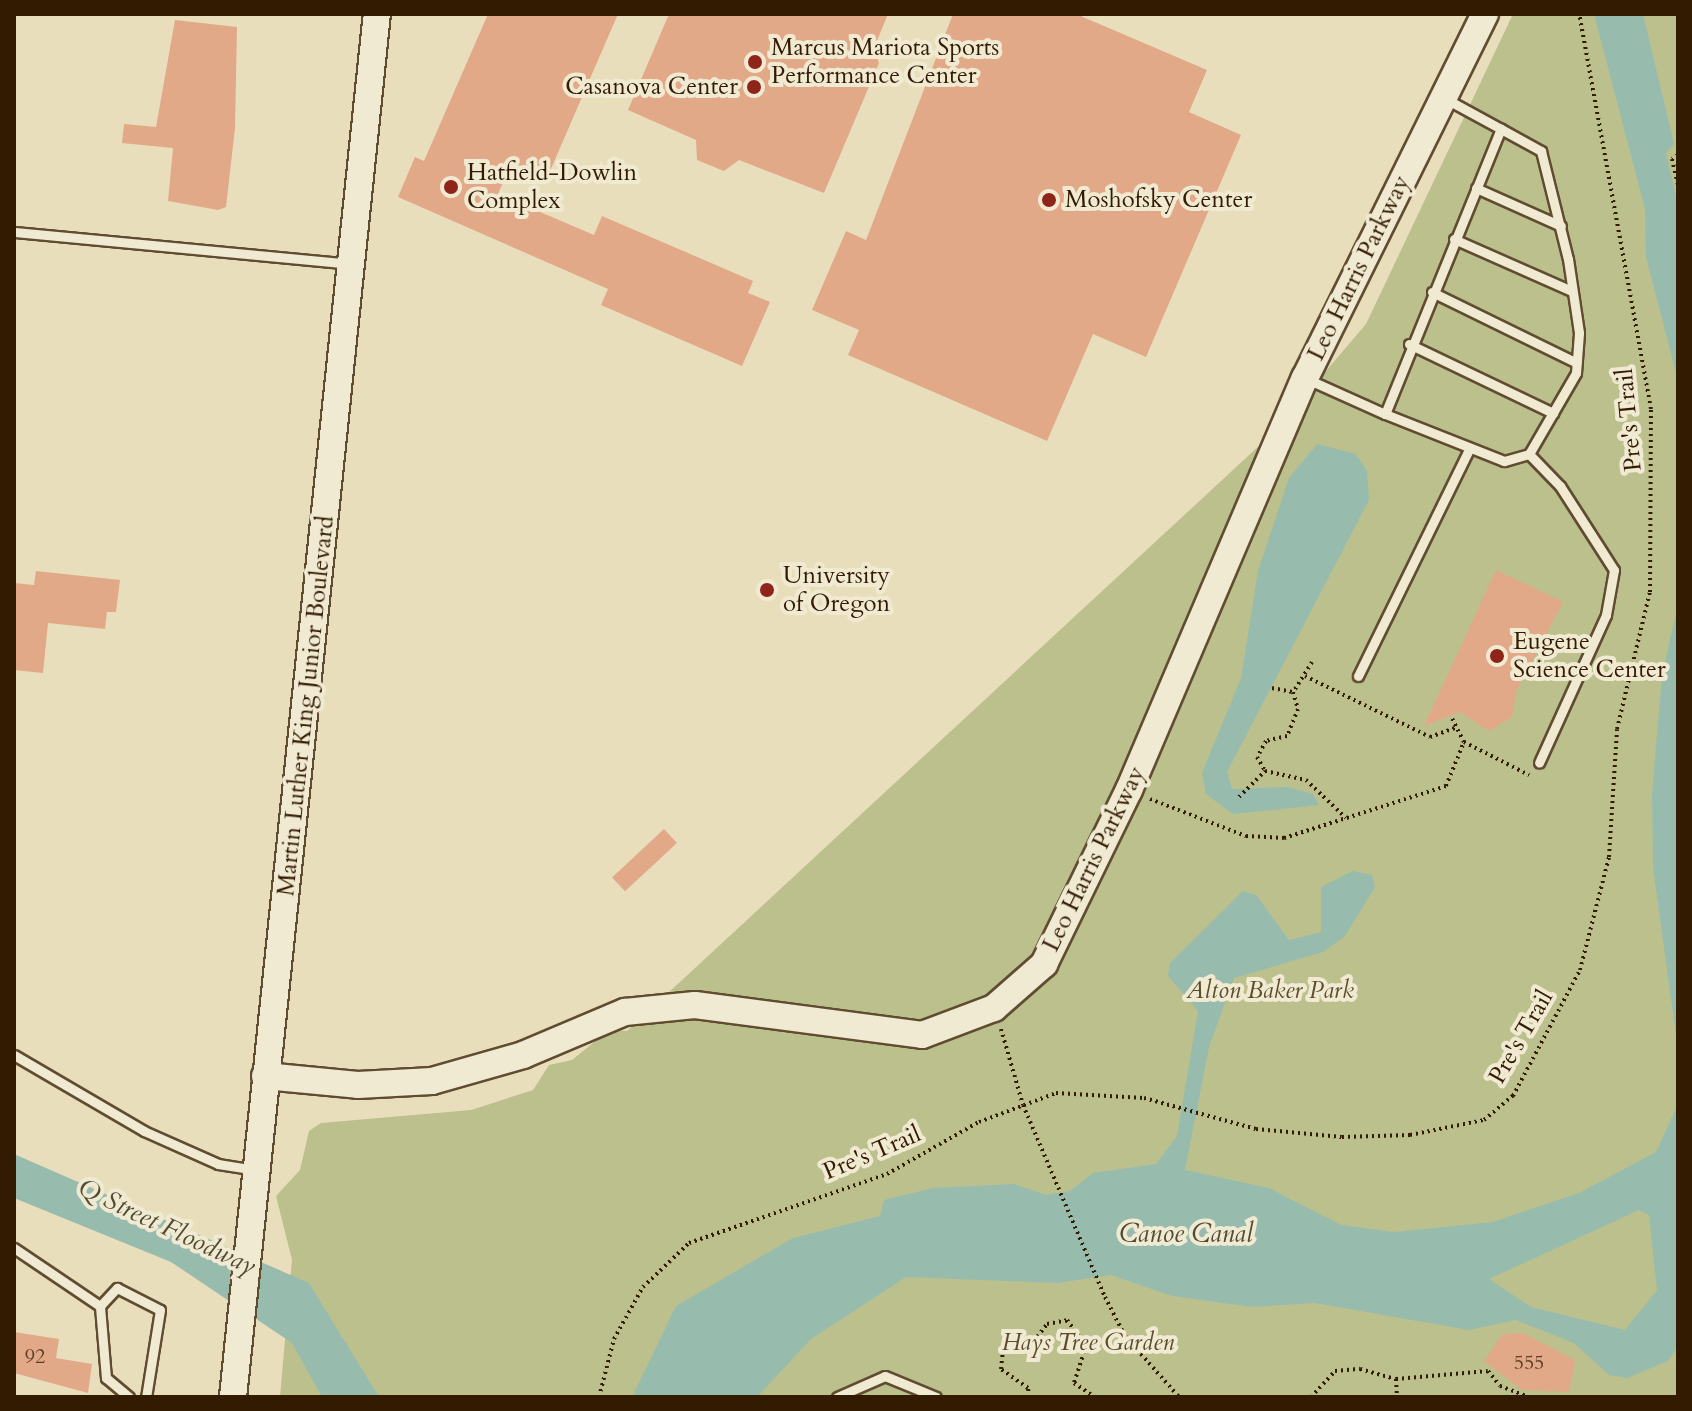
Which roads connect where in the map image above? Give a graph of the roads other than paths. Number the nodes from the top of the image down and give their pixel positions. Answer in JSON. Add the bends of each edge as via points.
{"nodes":[{"id":1,"x":377,"y":14,"type":"edge"},
{"id":2,"x":1485,"y":14,"type":"edge"},
{"id":3,"x":1443,"y":98,"type":"junction"},
{"id":4,"x":1501,"y":129,"type":"junction"},
{"id":5,"x":1476,"y":188,"type":"junction"},
{"id":6,"x":1561,"y":226,"type":"junction"},
{"id":7,"x":14,"y":232,"type":"edge"},
{"id":8,"x":1454,"y":239,"type":"junction"},
{"id":9,"x":353,"y":264,"type":"junction"},
{"id":10,"x":1572,"y":291,"type":"junction"},
{"id":11,"x":1432,"y":292,"type":"junction"},
{"id":12,"x":1409,"y":344,"type":"junction"},
{"id":13,"x":1577,"y":363,"type":"junction"},
{"id":14,"x":1305,"y":378,"type":"junction"},
{"id":15,"x":1553,"y":413,"type":"junction"},
{"id":16,"x":1385,"y":414,"type":"junction"},
{"id":17,"x":1469,"y":449,"type":"junction"},
{"id":18,"x":1529,"y":454,"type":"junction"},
{"id":19,"x":1358,"y":676,"type":"dead end"},
{"id":20,"x":1539,"y":763,"type":"road end"},
{"id":21,"x":14,"y":1055,"type":"edge"},
{"id":22,"x":265,"y":1076,"type":"junction"},
{"id":23,"x":255,"y":1170,"type":"junction"},
{"id":24,"x":14,"y":1248,"type":"edge"},
{"id":25,"x":100,"y":1306,"type":"junction"},
{"id":26,"x":129,"y":1397,"type":"edge"},
{"id":27,"x":146,"y":1397,"type":"edge"},
{"id":28,"x":233,"y":1397,"type":"edge"},
{"id":29,"x":837,"y":1397,"type":"edge"},
{"id":30,"x":936,"y":1397,"type":"edge"}],
"edges":[{"from":1,"to":9,"type":"street","name":"Martin Luther King Junior Boulevard"},
{"from":2,"to":3,"type":"street","name":"Leo Harris Parkway"},
{"from":3,"to":4,"type":"lane"},
{"from":3,"to":14,"type":"street","name":"Leo Harris Parkway"},
{"from":4,"to":5,"type":"lane"},
{"from":4,"to":6,"type":"lane","via":[[1541,151]]},
{"from":5,"to":6,"type":"lane"},
{"from":5,"to":8,"type":"lane"},
{"from":6,"to":10,"type":"lane"},
{"from":7,"to":9,"type":"lane"},
{"from":8,"to":10,"type":"lane"},
{"from":8,"to":11,"type":"lane"},
{"from":9,"to":22,"type":"street","name":"Martin Luther King Junior Boulevard"},
{"from":10,"to":13,"type":"lane"},
{"from":11,"to":12,"type":"lane"},
{"from":11,"to":13,"type":"lane"},
{"from":12,"to":15,"type":"lane"},
{"from":12,"to":16,"type":"lane"},
{"from":13,"to":15,"type":"lane"},
{"from":14,"to":16,"type":"lane"},
{"from":14,"to":22,"type":"street","name":"Leo Harris Parkway","via":[[1129,790],[1044,964],[994,1008],[922,1035],[695,1005],[625,1012],[523,1055],[432,1081],[358,1085]]},
{"from":15,"to":18,"type":"lane"},
{"from":16,"to":17,"type":"lane"},
{"from":17,"to":18,"type":"lane","via":[[1504,461]]},
{"from":17,"to":19,"type":"lane"},
{"from":18,"to":20,"type":"lane","via":[[1560,486],[1614,570],[1606,615]]},
{"from":21,"to":23,"type":"lane","via":[[144,1131],[218,1164]]},
{"from":22,"to":23,"type":"street","name":"Martin Luther King Junior Boulevard"},
{"from":23,"to":28,"type":"street","name":"Martin Luther King Junior Boulevard"},
{"from":24,"to":25,"type":"lane"},
{"from":25,"to":26,"type":"lane","via":[[106,1378]]},
{"from":25,"to":27,"type":"lane","via":[[117,1288],[160,1310]]},
{"from":29,"to":30,"type":"lane","via":[[885,1376]]}]}
